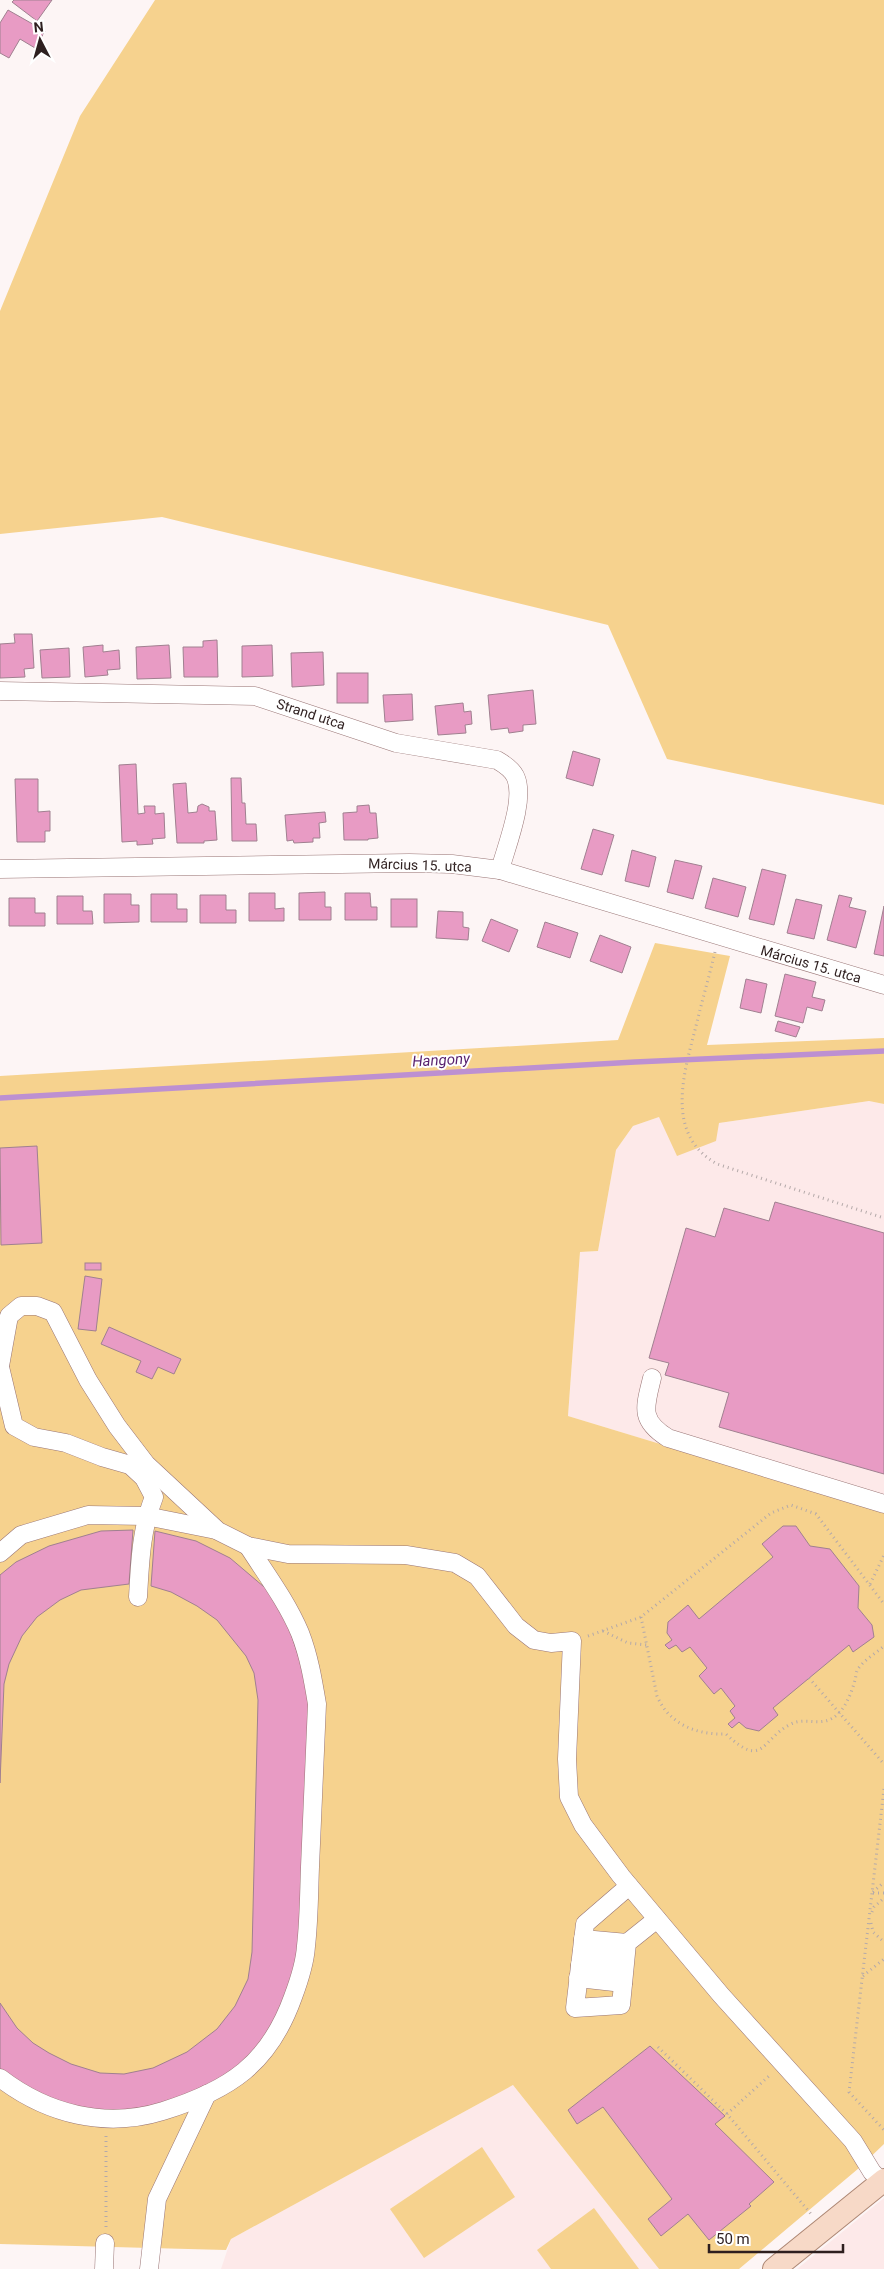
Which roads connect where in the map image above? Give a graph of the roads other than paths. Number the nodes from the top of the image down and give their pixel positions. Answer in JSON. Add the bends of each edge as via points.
{"nodes":[{"id":1,"x":0,"y":691,"type":"edge"},
{"id":2,"x":0,"y":869,"type":"edge"},
{"id":3,"x":500,"y":870,"type":"junction"},
{"id":4,"x":884,"y":985,"type":"edge"},
{"id":5,"x":0,"y":1366,"type":"edge"},
{"id":6,"x":652,"y":1378,"type":"dead end"},
{"id":7,"x":884,"y":1504,"type":"edge"},
{"id":8,"x":146,"y":1516,"type":"junction"},
{"id":9,"x":218,"y":1531,"type":"junction"},
{"id":10,"x":248,"y":1546,"type":"junction"},
{"id":11,"x":0,"y":1553,"type":"edge"},
{"id":12,"x":138,"y":1597,"type":"dead end"},
{"id":13,"x":630,"y":1886,"type":"junction"},
{"id":14,"x":658,"y":1919,"type":"junction"},
{"id":15,"x":581,"y":1958,"type":"junction"},
{"id":16,"x":625,"y":1963,"type":"junction"},
{"id":17,"x":0,"y":2078,"type":"edge"},
{"id":18,"x":207,"y":2094,"type":"junction"},
{"id":19,"x":883,"y":2181,"type":"edge"},
{"id":20,"x":105,"y":2243,"type":"road end"},
{"id":21,"x":104,"y":2269,"type":"edge"},
{"id":22,"x":149,"y":2269,"type":"edge"},
{"id":23,"x":774,"y":2269,"type":"edge"}],
"edges":[{"from":1,"to":3,"type":"street","name":"Strand utca","via":[[255,696],[396,743],[496,760],[507,766],[516,777],[519,789]]},
{"from":2,"to":3,"type":"street","name":"Március 15. utca","via":[[409,863]]},
{"from":3,"to":4,"type":"street","name":"Március 15. utca"},
{"from":5,"to":8,"type":"street","via":[[14,1426],[34,1437],[66,1443],[130,1465],[144,1478],[154,1497]]},
{"from":5,"to":9,"type":"street","via":[[8,1316],[21,1306],[37,1306],[53,1312],[116,1426],[146,1464]]},
{"from":6,"to":7,"type":"street","via":[[646,1416],[652,1427],[668,1438]]},
{"from":8,"to":9,"type":"street"},
{"from":8,"to":11,"type":"street","via":[[88,1515],[21,1535]]},
{"from":8,"to":12,"type":"street"},
{"from":9,"to":10,"type":"street"},
{"from":10,"to":13,"type":"street","via":[[288,1554],[406,1556],[455,1563],[477,1576],[516,1626],[534,1640],[572,1642],[567,1759],[569,1797],[584,1825]]},
{"from":10,"to":18,"type":"street","via":[[300,1633],[311,1666],[317,1704],[306,1948],[294,1997],[272,2042],[253,2065]]},
{"from":13,"to":14,"type":"street"},
{"from":13,"to":15,"type":"street","via":[[585,1924]]},
{"from":14,"to":16,"type":"street"},
{"from":14,"to":19,"type":"street","via":[[721,1995],[853,2141],[872,2172]]},
{"from":15,"to":16,"type":"street"},
{"from":15,"to":16,"type":"street"},
{"from":15,"to":16,"type":"street","via":[[575,2008],[621,2005]]},
{"from":17,"to":18,"type":"street","via":[[20,2093],[50,2108],[88,2118],[150,2115]]},
{"from":18,"to":22,"type":"street","via":[[157,2199]]},
{"from":19,"to":23,"type":"main road"},
{"from":20,"to":21,"type":"street"}]}
